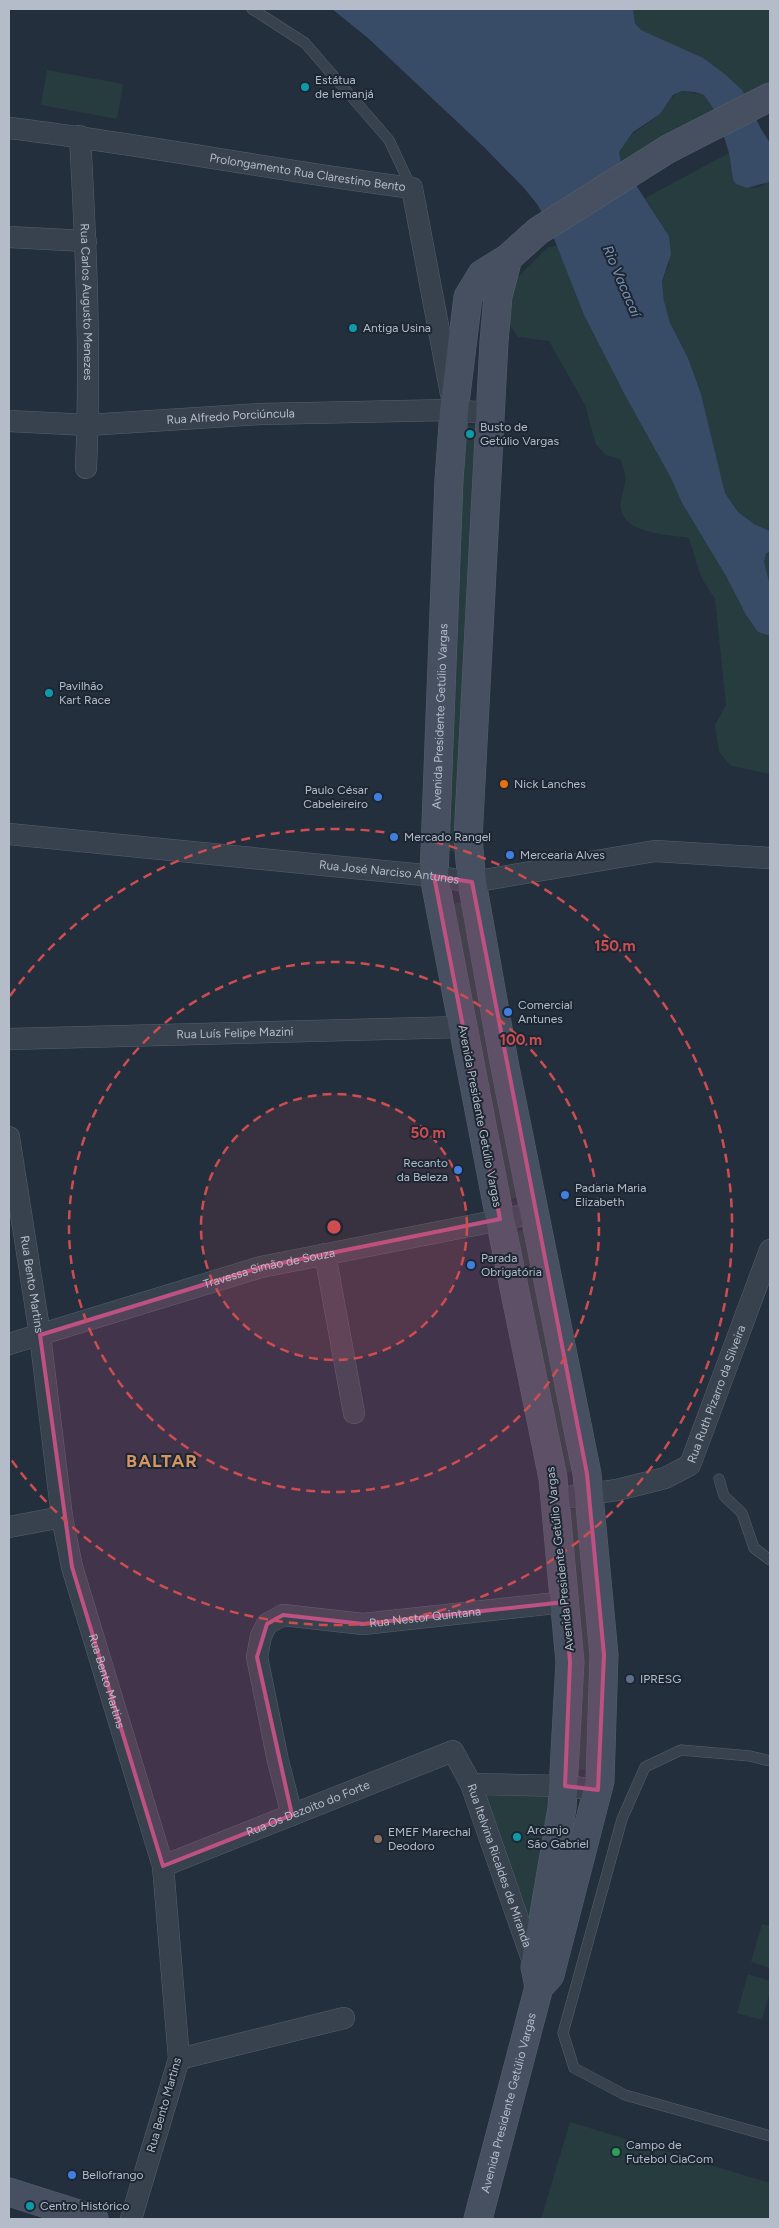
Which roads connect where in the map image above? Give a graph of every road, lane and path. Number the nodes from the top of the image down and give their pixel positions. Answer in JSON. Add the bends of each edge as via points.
{"nodes":[{"id":1,"x":252,"y":9,"type":"edge"},
{"id":2,"x":770,"y":97,"type":"edge"},
{"id":3,"x":9,"y":128,"type":"edge"},
{"id":4,"x":80,"y":136,"type":"junction"},
{"id":5,"x":412,"y":188,"type":"junction"},
{"id":6,"x":9,"y":237,"type":"edge"},
{"id":7,"x":86,"y":242,"type":"junction"},
{"id":8,"x":508,"y":258,"type":"junction"},
{"id":9,"x":454,"y":411,"type":"junction"},
{"id":10,"x":490,"y":413,"type":"junction"},
{"id":11,"x":9,"y":421,"type":"edge"},
{"id":12,"x":88,"y":425,"type":"junction"},
{"id":13,"x":86,"y":468,"type":"dead end"},
{"id":14,"x":9,"y":834,"type":"edge"},
{"id":15,"x":770,"y":858,"type":"edge"},
{"id":16,"x":434,"y":876,"type":"junction"},
{"id":17,"x":472,"y":882,"type":"junction"},
{"id":18,"x":462,"y":1027,"type":"junction"},
{"id":19,"x":9,"y":1039,"type":"edge"},
{"id":20,"x":9,"y":1137,"type":"edge"},
{"id":21,"x":535,"y":1213,"type":"junction"},
{"id":22,"x":500,"y":1219,"type":"junction"},
{"id":23,"x":770,"y":1250,"type":"edge"},
{"id":24,"x":325,"y":1254,"type":"junction"},
{"id":25,"x":40,"y":1335,"type":"junction"},
{"id":26,"x":9,"y":1344,"type":"edge"},
{"id":27,"x":354,"y":1413,"type":"dead end"},
{"id":28,"x":719,"y":1479,"type":"dead end"},
{"id":29,"x":589,"y":1494,"type":"junction"},
{"id":30,"x":555,"y":1498,"type":"junction"},
{"id":31,"x":62,"y":1517,"type":"junction"},
{"id":32,"x":9,"y":1527,"type":"edge"},
{"id":33,"x":770,"y":1560,"type":"edge"},
{"id":34,"x":565,"y":1602,"type":"junction"},
{"id":35,"x":453,"y":1751,"type":"joint"},
{"id":36,"x":770,"y":1761,"type":"edge"},
{"id":37,"x":470,"y":1784,"type":"junction"},
{"id":38,"x":565,"y":1786,"type":"junction"},
{"id":39,"x":598,"y":1790,"type":"junction"},
{"id":40,"x":292,"y":1815,"type":"junction"},
{"id":41,"x":162,"y":1866,"type":"junction"},
{"id":42,"x":541,"y":1976,"type":"junction"},
{"id":43,"x":344,"y":2018,"type":"dead end"},
{"id":44,"x":179,"y":2058,"type":"junction"},
{"id":45,"x":770,"y":2136,"type":"edge"},
{"id":46,"x":9,"y":2192,"type":"edge"},
{"id":47,"x":94,"y":2219,"type":"edge"},
{"id":48,"x":131,"y":2219,"type":"edge"},
{"id":49,"x":478,"y":2219,"type":"edge"}],
"edges":[{"from":1,"to":5,"type":"lane","via":[[305,43],[388,140]]},
{"from":2,"to":8,"type":"main road","name":"Avenida Presidente Getúlio Vargas","via":[[668,149],[538,231]]},
{"from":3,"to":4,"type":"street","name":"Prolongamento Rua Clarestino Bento"},
{"from":4,"to":5,"type":"street","name":"Prolongamento Rua Clarestino Bento"},
{"from":4,"to":7,"type":"street","name":"Rua Carlos Augusto Menezes"},
{"from":5,"to":9,"type":"street","name":"Prolongamento Rua Clarestino Bento"},
{"from":6,"to":7,"type":"street"},
{"from":7,"to":12,"type":"street","name":"Rua Carlos Augusto Menezes"},
{"from":8,"to":9,"type":"main road","name":"Avenida Presidente Getúlio Vargas","via":[[482,274],[468,297]]},
{"from":8,"to":10,"type":"main road","name":"Avenida Presidente Getúlio Vargas","via":[[498,296]]},
{"from":9,"to":10,"type":"street","name":"Rua Alfredo Porciúncula"},
{"from":9,"to":12,"type":"street","name":"Rua Alfredo Porciúncula","via":[[261,414]]},
{"from":9,"to":16,"type":"main road","name":"Avenida Presidente Getúlio Vargas"},
{"from":10,"to":17,"type":"main road","name":"Avenida Presidente Getúlio Vargas","via":[[468,839]]},
{"from":11,"to":12,"type":"street","name":"Rua Alfredo Porciúncula"},
{"from":12,"to":13,"type":"street","name":"Rua Carlos Augusto Menezes"},
{"from":14,"to":16,"type":"street","name":"Rua José Narciso Antunes"},
{"from":15,"to":17,"type":"street","name":"Rua José Narciso Antunes","via":[[655,852]]},
{"from":16,"to":17,"type":"street","name":"Rua José Narciso Antunes"},
{"from":16,"to":18,"type":"main road","name":"Avenida Presidente Getúlio Vargas"},
{"from":17,"to":21,"type":"main road","name":"Avenida Presidente Getúlio Vargas"},
{"from":18,"to":19,"type":"street","name":"Rua Luís Felipe Mazini"},
{"from":18,"to":22,"type":"main road","name":"Avenida Presidente Getúlio Vargas"},
{"from":20,"to":25,"type":"street","name":"Rua Bento Martins"},
{"from":21,"to":22,"type":"street","name":"Travessa Simão de Souza"},
{"from":21,"to":29,"type":"main road","name":"Avenida Presidente Getúlio Vargas"},
{"from":22,"to":24,"type":"street","name":"Travessa Simão de Souza"},
{"from":22,"to":30,"type":"main road","name":"Avenida Presidente Getúlio Vargas"},
{"from":23,"to":29,"type":"street","name":"Rua Ruth Pizarro da Silveira","via":[[690,1465],[665,1478]]},
{"from":24,"to":25,"type":"street","name":"Travessa Simão de Souza","via":[[261,1267]]},
{"from":24,"to":27,"type":"street"},
{"from":25,"to":26,"type":"street","name":"Travessa Simão de Souza"},
{"from":25,"to":31,"type":"street","name":"Rua Bento Martins"},
{"from":28,"to":33,"type":"lane","via":[[724,1496],[742,1513],[754,1548]]},
{"from":29,"to":30,"type":"street","name":"Rua Ruth Pizarro da Silveira"},
{"from":29,"to":39,"type":"main road","name":"Avenida Presidente Getúlio Vargas","via":[[604,1655],[603,1734]]},
{"from":30,"to":34,"type":"main road","name":"Avenida Presidente Getúlio Vargas"},
{"from":31,"to":32,"type":"street"},
{"from":31,"to":41,"type":"street","name":"Rua Bento Martins","via":[[72,1568]]},
{"from":34,"to":38,"type":"main road","name":"Avenida Presidente Getúlio Vargas","via":[[570,1662]]},
{"from":34,"to":40,"type":"street","name":"Rua Nestor Quintana","via":[[364,1624],[283,1615],[267,1624],[257,1657]]},
{"from":35,"to":37,"type":"street","name":"Rua Itelvina Ricaldes de Miranda"},
{"from":35,"to":40,"type":"street","name":"Rua Os Dezoito do Forte"},
{"from":36,"to":45,"type":"lane","via":[[750,1756],[681,1750],[645,1767],[622,1819],[562,2033],[574,2068],[625,2095]]},
{"from":37,"to":38,"type":"street"},
{"from":37,"to":42,"type":"street","name":"Rua Itelvina Ricaldes de Miranda"},
{"from":38,"to":39,"type":"street"},
{"from":38,"to":42,"type":"main road","name":"Avenida Presidente Getúlio Vargas"},
{"from":39,"to":42,"type":"main road","name":"Avenida Presidente Getúlio Vargas"},
{"from":40,"to":41,"type":"street","name":"Rua Os Dezoito do Forte"},
{"from":41,"to":44,"type":"street","name":"Rua Bento Martins"},
{"from":42,"to":49,"type":"main road","name":"Avenida Presidente Getúlio Vargas"},
{"from":43,"to":44,"type":"street"},
{"from":44,"to":48,"type":"street","name":"Rua Bento Martins"},
{"from":46,"to":47,"type":"main road"}]}
